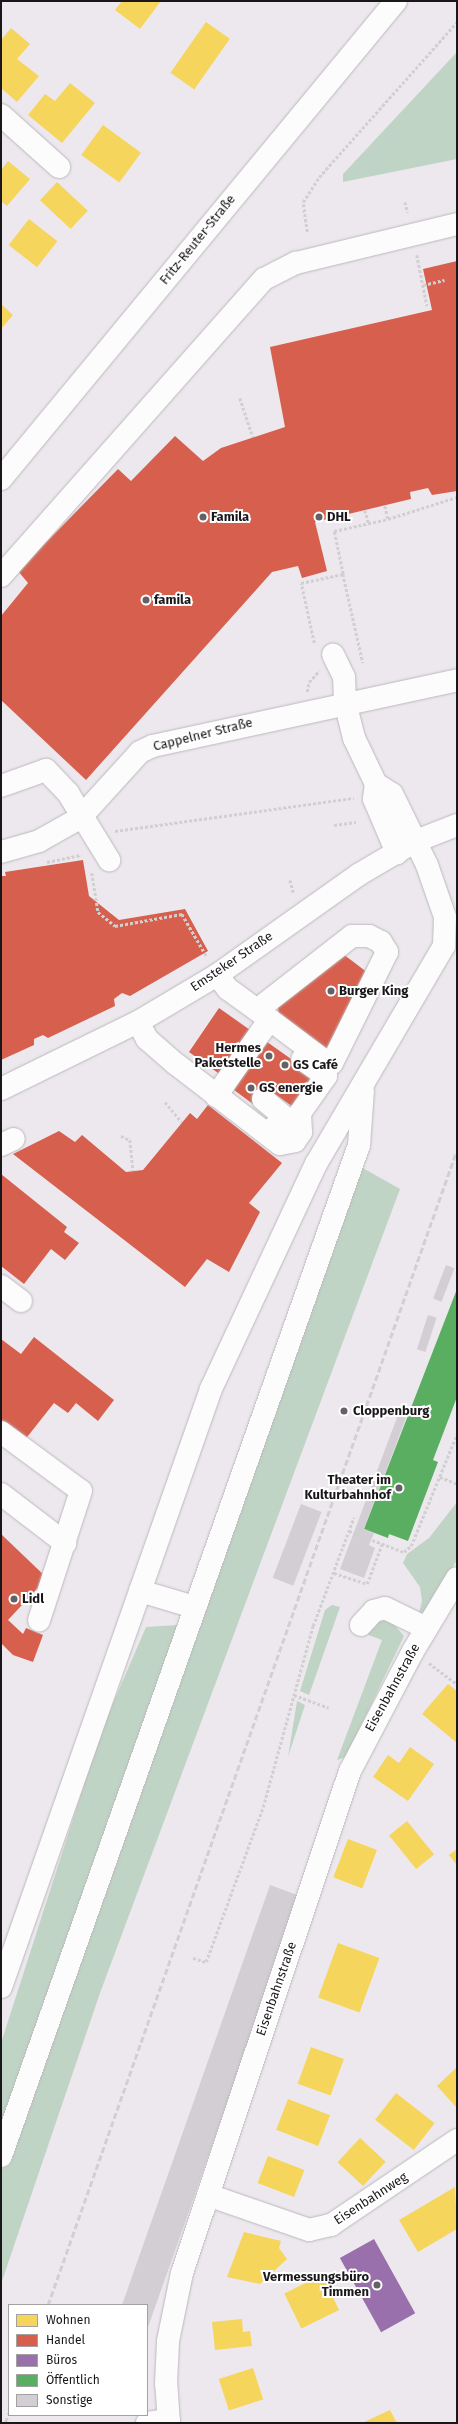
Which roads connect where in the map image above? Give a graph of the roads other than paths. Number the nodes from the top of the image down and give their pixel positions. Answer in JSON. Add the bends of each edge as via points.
{"nodes":[{"id":1,"x":396,"y":1,"type":"edge"},
{"id":2,"x":1,"y":115,"type":"edge"},
{"id":3,"x":59,"y":167,"type":"dead end"},
{"id":4,"x":457,"y":224,"type":"edge"},
{"id":5,"x":1,"y":479,"type":"edge"},
{"id":6,"x":1,"y":576,"type":"edge"},
{"id":7,"x":323,"y":658,"type":"road end"},
{"id":8,"x":457,"y":680,"type":"edge"},
{"id":9,"x":345,"y":703,"type":"junction"},
{"id":10,"x":376,"y":784,"type":"junction"},
{"id":11,"x":1,"y":786,"type":"edge"},
{"id":12,"x":80,"y":818,"type":"junction"},
{"id":13,"x":457,"y":825,"type":"edge"},
{"id":14,"x":416,"y":842,"type":"junction"},
{"id":15,"x":1,"y":852,"type":"edge"},
{"id":16,"x":397,"y":852,"type":"junction"},
{"id":17,"x":96,"y":862,"type":"road end"},
{"id":18,"x":217,"y":975,"type":"junction"},
{"id":19,"x":138,"y":1022,"type":"junction"},
{"id":20,"x":269,"y":1027,"type":"junction"},
{"id":21,"x":3,"y":1084,"type":"edge"},
{"id":22,"x":227,"y":1086,"type":"junction"},
{"id":23,"x":363,"y":1088,"type":"junction"},
{"id":24,"x":263,"y":1099,"type":"dead end"},
{"id":25,"x":1,"y":1286,"type":"edge"},
{"id":26,"x":21,"y":1301,"type":"dead end"},
{"id":27,"x":1,"y":1432,"type":"edge"},
{"id":28,"x":1,"y":1494,"type":"edge"},
{"id":29,"x":65,"y":1543,"type":"junction"},
{"id":30,"x":457,"y":1578,"type":"edge"},
{"id":31,"x":140,"y":1591,"type":"junction"},
{"id":32,"x":194,"y":1607,"type":"junction"},
{"id":33,"x":39,"y":1620,"type":"dead end"},
{"id":34,"x":361,"y":1625,"type":"dead end"},
{"id":35,"x":426,"y":1628,"type":"junction"},
{"id":36,"x":1,"y":1987,"type":"edge"},
{"id":37,"x":456,"y":2143,"type":"edge"},
{"id":38,"x":1,"y":2156,"type":"edge"},
{"id":39,"x":208,"y":2195,"type":"junction"},
{"id":40,"x":169,"y":2421,"type":"edge"},
{"id":41,"x":147,"y":2423,"type":"edge"}],
"edges":[{"from":1,"to":5,"type":"street","name":"Fritz-Reuter-Straße"},
{"from":2,"to":3,"type":"street"},
{"from":4,"to":6,"type":"street","via":[[296,263],[264,279]]},
{"from":7,"to":9,"type":"street","via":[[344,677]]},
{"from":8,"to":9,"type":"street","name":"Cappelner Straße"},
{"from":9,"to":10,"type":"street","via":[[354,738]]},
{"from":9,"to":12,"type":"street","name":"Cappelner Straße","via":[[153,746],[140,752]]},
{"from":10,"to":14,"type":"street","via":[[392,794]]},
{"from":10,"to":16,"type":"street","via":[[374,799]]},
{"from":11,"to":12,"type":"street","via":[[46,770],[68,793]]},
{"from":12,"to":15,"type":"street","name":"Cappelner Straße","via":[[39,841]]},
{"from":12,"to":17,"type":"street"},
{"from":13,"to":14,"type":"street","name":"Emsteker Straße"},
{"from":14,"to":16,"type":"street","name":"Emsteker Straße"},
{"from":14,"to":23,"type":"street","via":[[445,917],[444,946]]},
{"from":16,"to":18,"type":"street","name":"Emsteker Straße","via":[[358,875]]},
{"from":18,"to":19,"type":"street","name":"Emsteker Straße"},
{"from":18,"to":20,"type":"street"},
{"from":19,"to":21,"type":"street","name":"Emsteker Straße"},
{"from":19,"to":22,"type":"street","via":[[147,1039]]},
{"from":20,"to":20,"type":"street","via":[[352,936],[369,936],[382,942],[387,952],[338,1058],[332,1063],[324,1061]]},
{"from":20,"to":22,"type":"street"},
{"from":20,"to":22,"type":"street","via":[[326,1076],[300,1113],[301,1132],[294,1141],[280,1144]]},
{"from":22,"to":24,"type":"street","via":[[232,1095],[279,1130],[285,1129],[287,1116]]},
{"from":23,"to":31,"type":"street","via":[[316,1164],[211,1389]]},
{"from":23,"to":32,"type":"street","via":[[360,1145]]},
{"from":25,"to":26,"type":"street"},
{"from":27,"to":29,"type":"street","via":[[81,1491]]},
{"from":28,"to":29,"type":"street"},
{"from":29,"to":33,"type":"street"},
{"from":30,"to":35,"type":"street","name":"Eisenbahnstraße"},
{"from":31,"to":32,"type":"street"},
{"from":31,"to":36,"type":"street"},
{"from":32,"to":38,"type":"street"},
{"from":34,"to":35,"type":"street","via":[[374,1611],[385,1608]]},
{"from":35,"to":39,"type":"street","name":"Eisenbahnstraße","via":[[350,1771]]},
{"from":37,"to":39,"type":"street","name":"Eisenbahnweg","via":[[331,2225],[309,2230]]},
{"from":39,"to":40,"type":"street","name":"Eisenbahnstraße","via":[[182,2273],[168,2341]]},
{"from":40,"to":41,"type":"street"}]}
